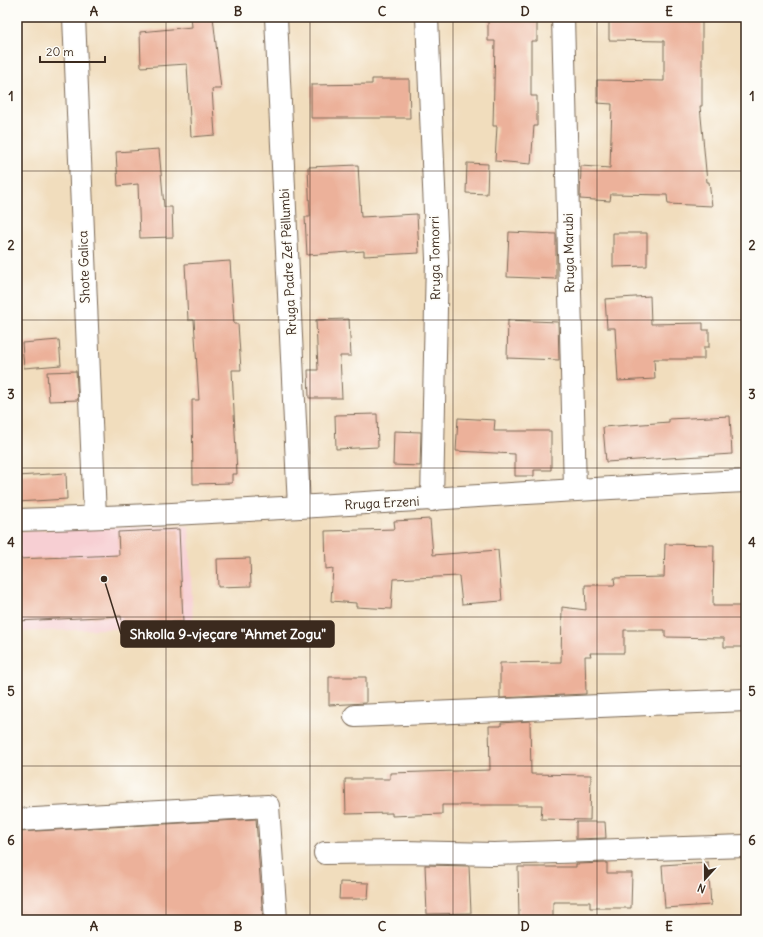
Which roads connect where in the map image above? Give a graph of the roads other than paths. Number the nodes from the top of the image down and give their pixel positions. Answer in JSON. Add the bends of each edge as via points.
{"nodes":[{"id":1,"x":74,"y":17,"type":"edge"},
{"id":2,"x":276,"y":17,"type":"edge"},
{"id":3,"x":427,"y":17,"type":"edge"},
{"id":4,"x":563,"y":17,"type":"edge"},
{"id":5,"x":746,"y":481,"type":"edge"},
{"id":6,"x":574,"y":489,"type":"junction"},
{"id":7,"x":432,"y":500,"type":"junction"},
{"id":8,"x":299,"y":507,"type":"junction"},
{"id":9,"x":95,"y":518,"type":"junction"},
{"id":10,"x":17,"y":520,"type":"edge"},
{"id":11,"x":746,"y":700,"type":"edge"},
{"id":12,"x":355,"y":716,"type":"dead end"},
{"id":13,"x":17,"y":820,"type":"edge"},
{"id":14,"x":746,"y":846,"type":"edge"},
{"id":15,"x":325,"y":853,"type":"dead end"},
{"id":16,"x":276,"y":920,"type":"edge"}],
"edges":[{"from":1,"to":9,"type":"street","name":"Shote Galica"},
{"from":2,"to":8,"type":"street","name":"Rruga Padre Zef Pëllumbi"},
{"from":3,"to":7,"type":"street","name":"Rruga Tomorri","via":[[437,259]]},
{"from":4,"to":6,"type":"street","name":"Rruga Marubi"},
{"from":5,"to":6,"type":"street","name":"Rruga Erzeni"},
{"from":6,"to":7,"type":"street","name":"Rruga Erzeni"},
{"from":7,"to":8,"type":"street","name":"Rruga Erzeni"},
{"from":8,"to":9,"type":"street","name":"Rruga Erzeni"},
{"from":9,"to":10,"type":"street","name":"Rruga Erzeni"},
{"from":11,"to":12,"type":"street"},
{"from":13,"to":16,"type":"street","via":[[268,806]]},
{"from":14,"to":15,"type":"street","via":[[494,854]]}]}
